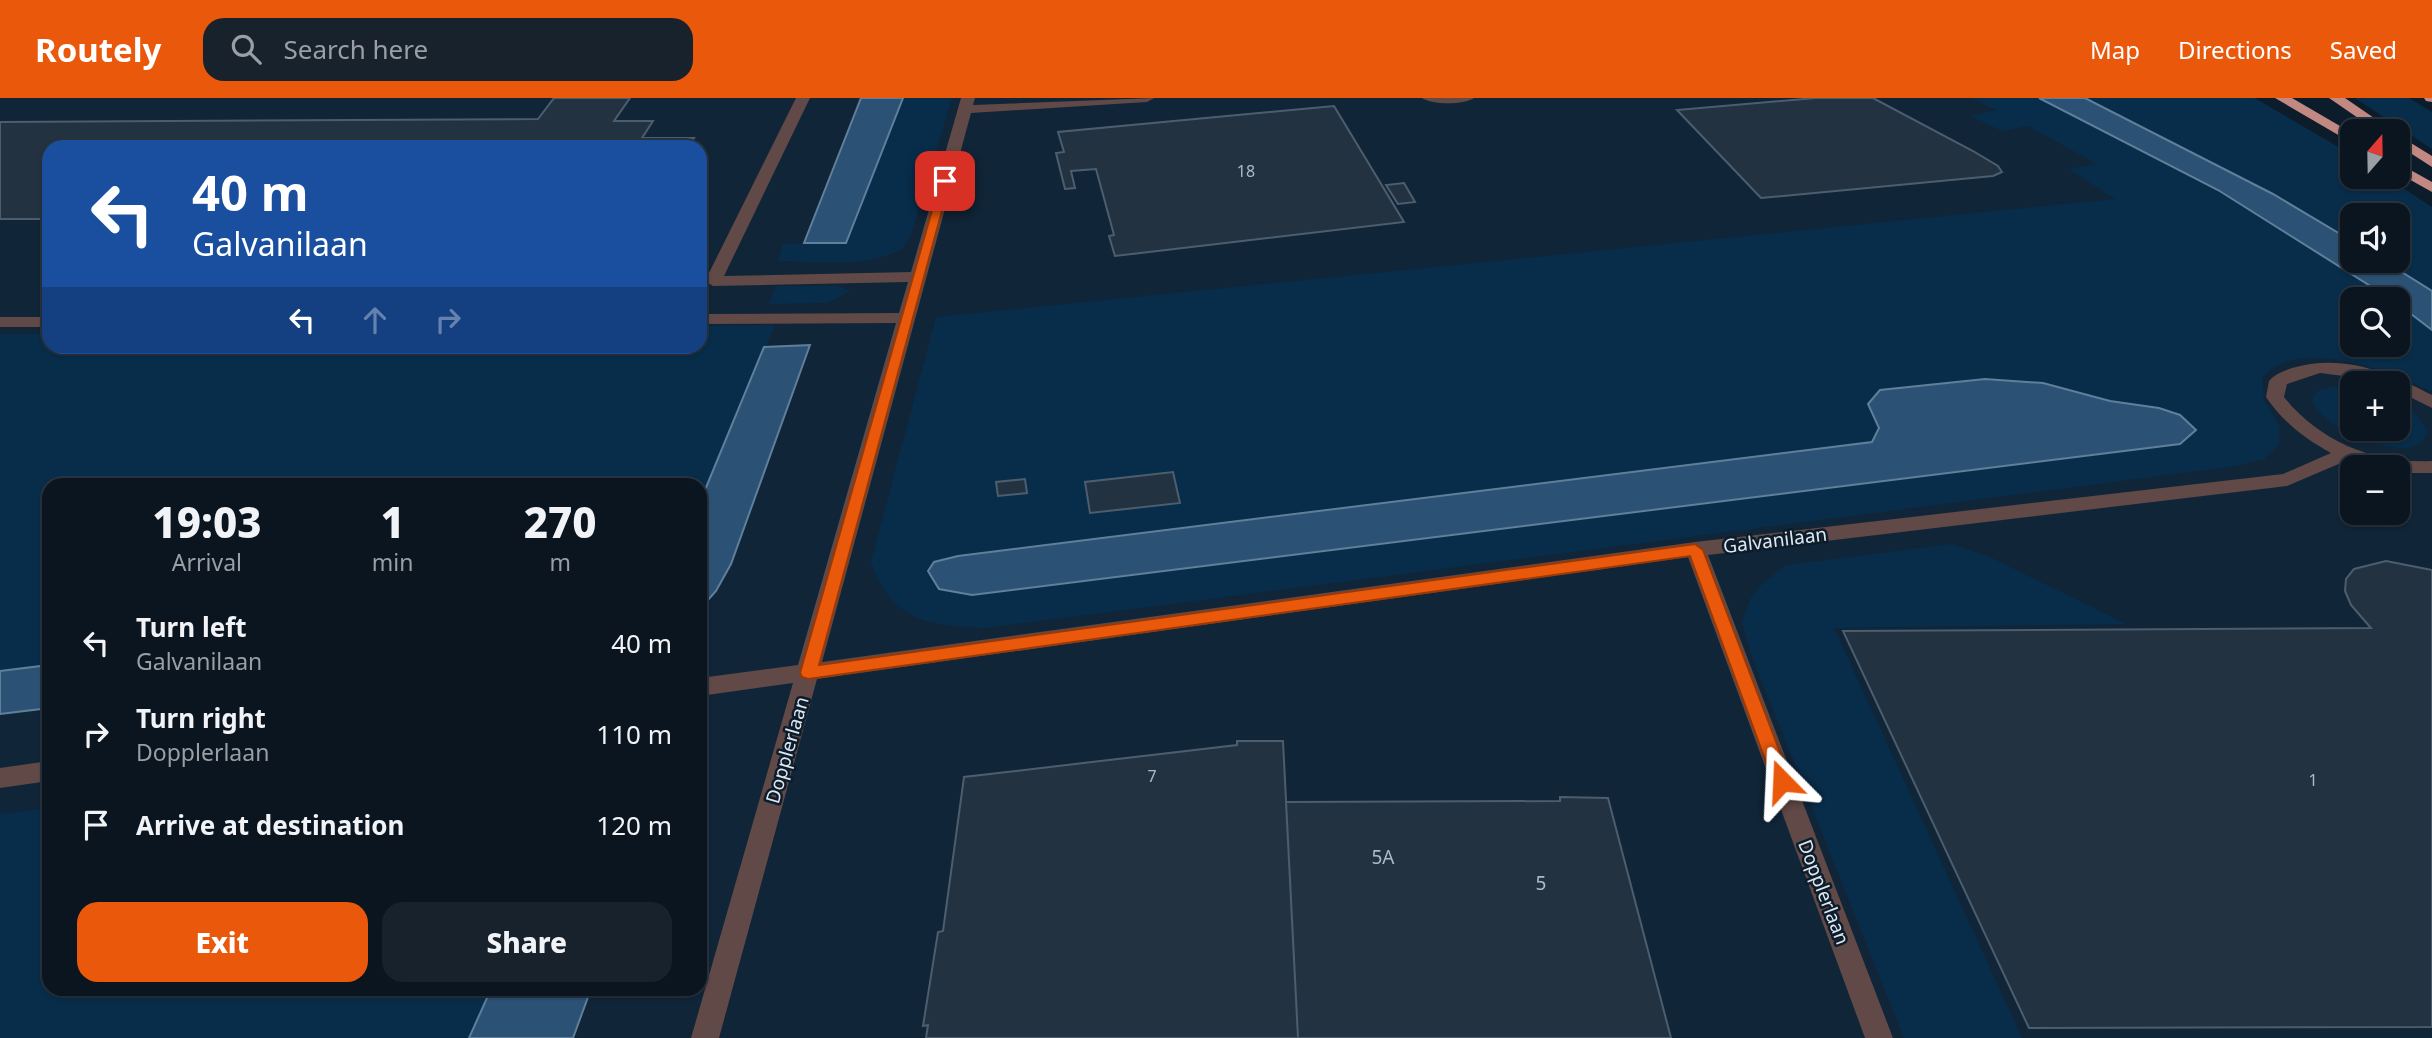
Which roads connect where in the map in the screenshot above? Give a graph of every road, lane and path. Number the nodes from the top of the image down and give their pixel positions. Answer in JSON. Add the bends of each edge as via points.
{"nodes":[{"id":1,"x":803,"y":98,"type":"edge"},
{"id":2,"x":1147,"y":98,"type":"edge"},
{"id":3,"x":1429,"y":98,"type":"edge"},
{"id":4,"x":1467,"y":98,"type":"edge"},
{"id":5,"x":2282,"y":98,"type":"edge"},
{"id":6,"x":2336,"y":98,"type":"edge"},
{"id":7,"x":967,"y":103,"type":"edge"},
{"id":8,"x":2367,"y":119,"type":"edge"},
{"id":9,"x":2340,"y":132,"type":"edge"},
{"id":10,"x":2410,"y":147,"type":"edge"},
{"id":11,"x":2432,"y":163,"type":"edge"},
{"id":12,"x":2410,"y":174,"type":"edge"},
{"id":13,"x":2432,"y":188,"type":"edge"},
{"id":14,"x":918,"y":277,"type":"junction"},
{"id":15,"x":906,"y":318,"type":"junction"},
{"id":16,"x":707,"y":319,"type":"edge"},
{"id":17,"x":0,"y":322,"type":"edge"},
{"id":18,"x":42,"y":322,"type":"edge"},
{"id":19,"x":2353,"y":371,"type":"edge"},
{"id":20,"x":2410,"y":391,"type":"edge"},
{"id":21,"x":2432,"y":402,"type":"edge"},
{"id":22,"x":2347,"y":453,"type":"junction"},
{"id":23,"x":2432,"y":467,"type":"edge"},
{"id":24,"x":1695,"y":550,"type":"junction"},
{"id":25,"x":808,"y":673,"type":"junction"},
{"id":26,"x":707,"y":686,"type":"edge"},
{"id":27,"x":42,"y":772,"type":"edge"},
{"id":28,"x":0,"y":778,"type":"edge"},
{"id":29,"x":705,"y":1038,"type":"edge"},
{"id":30,"x":1879,"y":1038,"type":"edge"}],
"edges":[{"from":1,"to":14,"type":"street","via":[[713,282]]},
{"from":2,"to":7,"type":"street","via":[[1035,107]]},
{"from":3,"to":4,"type":"street"},
{"from":5,"to":9,"type":"highway"},
{"from":6,"to":8,"type":"highway"},
{"from":7,"to":14,"type":"street","name":"Dopplerlaan"},
{"from":10,"to":11,"type":"highway"},
{"from":12,"to":13,"type":"highway"},
{"from":14,"to":15,"type":"street","name":"Dopplerlaan"},
{"from":15,"to":16,"type":"street"},
{"from":15,"to":25,"type":"street","name":"Dopplerlaan"},
{"from":17,"to":18,"type":"street"},
{"from":19,"to":22,"type":"street","via":[[2293,371],[2277,381],[2275,397],[2288,416],[2313,436]]},
{"from":20,"to":21,"type":"street"},
{"from":22,"to":23,"type":"street","via":[[2386,464]]},
{"from":22,"to":24,"type":"street","name":"Galvanilaan","via":[[2287,480]]},
{"from":24,"to":25,"type":"street","name":"Galvanilaan"},
{"from":24,"to":30,"type":"street","name":"Dopplerlaan"},
{"from":25,"to":26,"type":"street","name":"Galvanilaan"},
{"from":25,"to":29,"type":"street","name":"Dopplerlaan"},
{"from":27,"to":28,"type":"street"}]}
